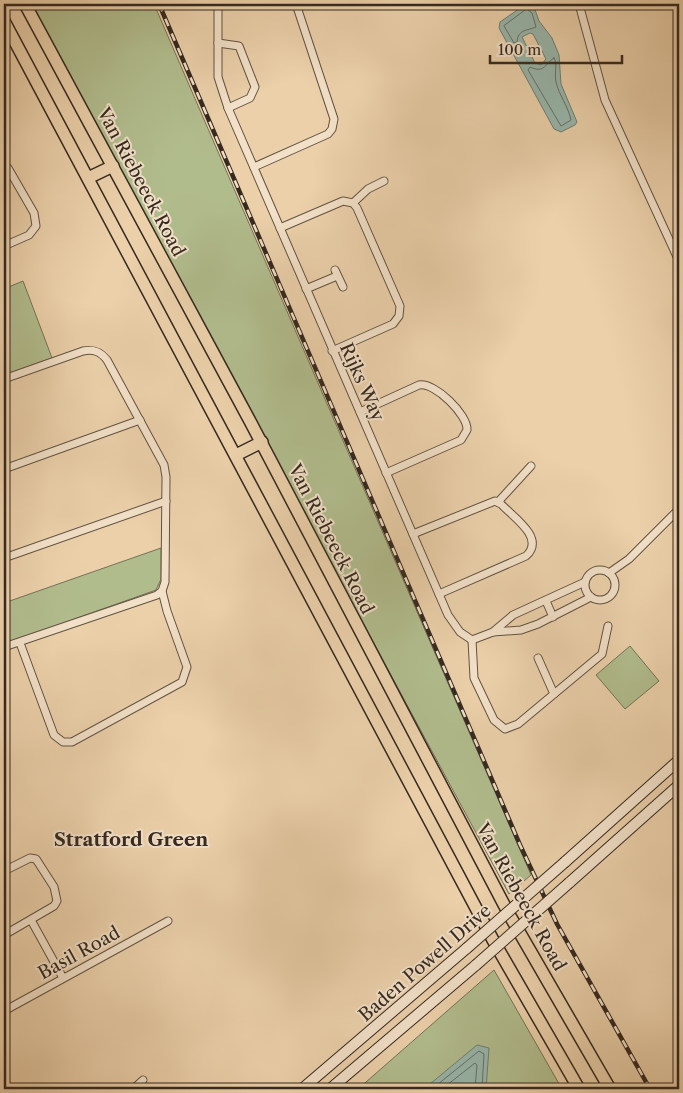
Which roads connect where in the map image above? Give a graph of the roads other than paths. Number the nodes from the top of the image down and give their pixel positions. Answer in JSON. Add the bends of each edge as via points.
{"nodes":[{"id":1,"x":25,"y":4,"type":"edge"},
{"id":2,"x":218,"y":4,"type":"edge"},
{"id":3,"x":296,"y":4,"type":"edge"},
{"id":4,"x":579,"y":4,"type":"edge"},
{"id":5,"x":4,"y":21,"type":"edge"},
{"id":6,"x":218,"y":43,"type":"junction"},
{"id":7,"x":228,"y":108,"type":"junction"},
{"id":8,"x":4,"y":165,"type":"edge"},
{"id":9,"x":113,"y":166,"type":"junction"},
{"id":10,"x":254,"y":167,"type":"junction"},
{"id":11,"x":88,"y":178,"type":"junction"},
{"id":12,"x":384,"y":181,"type":"dead end"},
{"id":13,"x":353,"y":203,"type":"junction"},
{"id":14,"x":280,"y":228,"type":"junction"},
{"id":15,"x":4,"y":246,"type":"edge"},
{"id":16,"x":679,"y":261,"type":"edge"},
{"id":17,"x":343,"y":287,"type":"dead end"},
{"id":18,"x":306,"y":289,"type":"junction"},
{"id":19,"x":332,"y":351,"type":"junction"},
{"id":20,"x":4,"y":379,"type":"edge"},
{"id":21,"x":360,"y":412,"type":"junction"},
{"id":22,"x":140,"y":420,"type":"junction"},
{"id":23,"x":262,"y":442,"type":"junction"},
{"id":24,"x":236,"y":455,"type":"junction"},
{"id":25,"x":531,"y":466,"type":"dead end"},
{"id":26,"x":4,"y":469,"type":"edge"},
{"id":27,"x":386,"y":472,"type":"junction"},
{"id":28,"x":166,"y":502,"type":"junction"},
{"id":29,"x":498,"y":502,"type":"junction"},
{"id":30,"x":679,"y":509,"type":"edge"},
{"id":31,"x":414,"y":534,"type":"junction"},
{"id":32,"x":4,"y":558,"type":"edge"},
{"id":33,"x":609,"y":573,"type":"junction"},
{"id":34,"x":585,"y":582,"type":"junction"},
{"id":35,"x":162,"y":591,"type":"junction"},
{"id":36,"x":439,"y":594,"type":"junction"},
{"id":37,"x":591,"y":597,"type":"junction"},
{"id":38,"x":546,"y":601,"type":"junction"},
{"id":39,"x":553,"y":617,"type":"junction"},
{"id":40,"x":608,"y":626,"type":"dead end"},
{"id":41,"x":493,"y":632,"type":"junction"},
{"id":42,"x":472,"y":640,"type":"junction"},
{"id":43,"x":20,"y":643,"type":"junction"},
{"id":44,"x":4,"y":647,"type":"edge"},
{"id":45,"x":538,"y":658,"type":"dead end"},
{"id":46,"x":554,"y":694,"type":"junction"},
{"id":47,"x":679,"y":760,"type":"edge"},
{"id":48,"x":679,"y":785,"type":"edge"},
{"id":49,"x":4,"y":871,"type":"edge"},
{"id":50,"x":32,"y":920,"type":"junction"},
{"id":51,"x":168,"y":921,"type":"dead end"},
{"id":52,"x":4,"y":936,"type":"edge"},
{"id":53,"x":63,"y":978,"type":"junction"},
{"id":54,"x":4,"y":1011,"type":"edge"},
{"id":55,"x":143,"y":1080,"type":"dead end"},
{"id":56,"x":4,"y":1084,"type":"edge"},
{"id":57,"x":12,"y":1089,"type":"edge"},
{"id":58,"x":133,"y":1089,"type":"edge"},
{"id":59,"x":302,"y":1089,"type":"edge"},
{"id":60,"x":330,"y":1089,"type":"edge"},
{"id":61,"x":579,"y":1089,"type":"edge"},
{"id":62,"x":610,"y":1089,"type":"edge"}],
"edges":[{"from":1,"to":9,"type":"main road","name":"Van Riebeeck Road"},
{"from":2,"to":6,"type":"street","name":"Rijks Way"},
{"from":3,"to":10,"type":"street","via":[[334,126],[325,136]]},
{"from":4,"to":16,"type":"street","via":[[605,100]]},
{"from":5,"to":11,"type":"main road"},
{"from":6,"to":7,"type":"street","name":"Rijks Way","via":[[218,77]]},
{"from":6,"to":7,"type":"street","via":[[239,46],[255,87],[250,98]]},
{"from":7,"to":10,"type":"street","name":"Rijks Way"},
{"from":8,"to":15,"type":"street","via":[[34,213],[36,226],[29,235]]},
{"from":9,"to":11,"type":"main road"},
{"from":9,"to":23,"type":"main road","name":"Van Riebeeck Road"},
{"from":10,"to":14,"type":"street","name":"Rijks Way"},
{"from":11,"to":24,"type":"main road"},
{"from":12,"to":13,"type":"street","via":[[368,189]]},
{"from":13,"to":14,"type":"street","via":[[343,201]]},
{"from":13,"to":19,"type":"street","via":[[400,306],[400,313],[393,324]]},
{"from":14,"to":18,"type":"street","name":"Rijks Way"},
{"from":17,"to":18,"type":"street","via":[[336,273]]},
{"from":18,"to":19,"type":"street","name":"Rijks Way"},
{"from":19,"to":21,"type":"street","name":"Rijks Way"},
{"from":20,"to":22,"type":"street","via":[[83,351],[97,351],[107,360]]},
{"from":21,"to":27,"type":"street","name":"Rijks Way"},
{"from":21,"to":27,"type":"street","via":[[427,385],[435,388],[465,419],[467,430],[460,440]]},
{"from":22,"to":26,"type":"street"},
{"from":22,"to":28,"type":"street","via":[[164,465]]},
{"from":23,"to":24,"type":"main road"},
{"from":23,"to":62,"type":"main road","name":"Van Riebeeck Road","via":[[510,916]]},
{"from":24,"to":61,"type":"main road","via":[[493,940]]},
{"from":25,"to":29,"type":"street"},
{"from":27,"to":31,"type":"street","name":"Rijks Way"},
{"from":28,"to":32,"type":"street"},
{"from":28,"to":35,"type":"street","via":[[165,582]]},
{"from":29,"to":31,"type":"street","via":[[489,502]]},
{"from":29,"to":36,"type":"street","via":[[530,533],[533,540],[531,551],[523,558]]},
{"from":30,"to":33,"type":"street","via":[[629,559]]},
{"from":31,"to":36,"type":"street","name":"Rijks Way"},
{"from":33,"to":34,"type":"street","via":[[595,571]]},
{"from":33,"to":37,"type":"street","via":[[615,582],[611,595],[603,600]]},
{"from":34,"to":37,"type":"street","via":[[586,592]]},
{"from":34,"to":38,"type":"street"},
{"from":35,"to":43,"type":"street"},
{"from":35,"to":43,"type":"street","via":[[187,667],[185,678],[72,742],[63,742],[54,735]]},
{"from":36,"to":42,"type":"street","name":"Rijks Way","via":[[453,625]]},
{"from":37,"to":39,"type":"street"},
{"from":38,"to":39,"type":"street"},
{"from":38,"to":41,"type":"street","via":[[514,615]]},
{"from":39,"to":41,"type":"street","via":[[521,630]]},
{"from":40,"to":46,"type":"street","via":[[602,654]]},
{"from":41,"to":42,"type":"street"},
{"from":42,"to":46,"type":"street","via":[[474,678],[500,726],[505,728],[518,724]]},
{"from":43,"to":44,"type":"street"},
{"from":45,"to":46,"type":"street"},
{"from":47,"to":59,"type":"main road","name":"Baden Powell Drive","bridge":true},
{"from":48,"to":60,"type":"main road","name":"Baden Powell Drive","bridge":true},
{"from":49,"to":50,"type":"street","via":[[32,858],[38,861],[47,875],[57,901]]},
{"from":50,"to":52,"type":"street"},
{"from":50,"to":53,"type":"street"},
{"from":51,"to":53,"type":"street","name":"Basil Road"},
{"from":53,"to":54,"type":"street","name":"Basil Road"},
{"from":55,"to":58,"type":"street"},
{"from":56,"to":57,"type":"street"}]}
